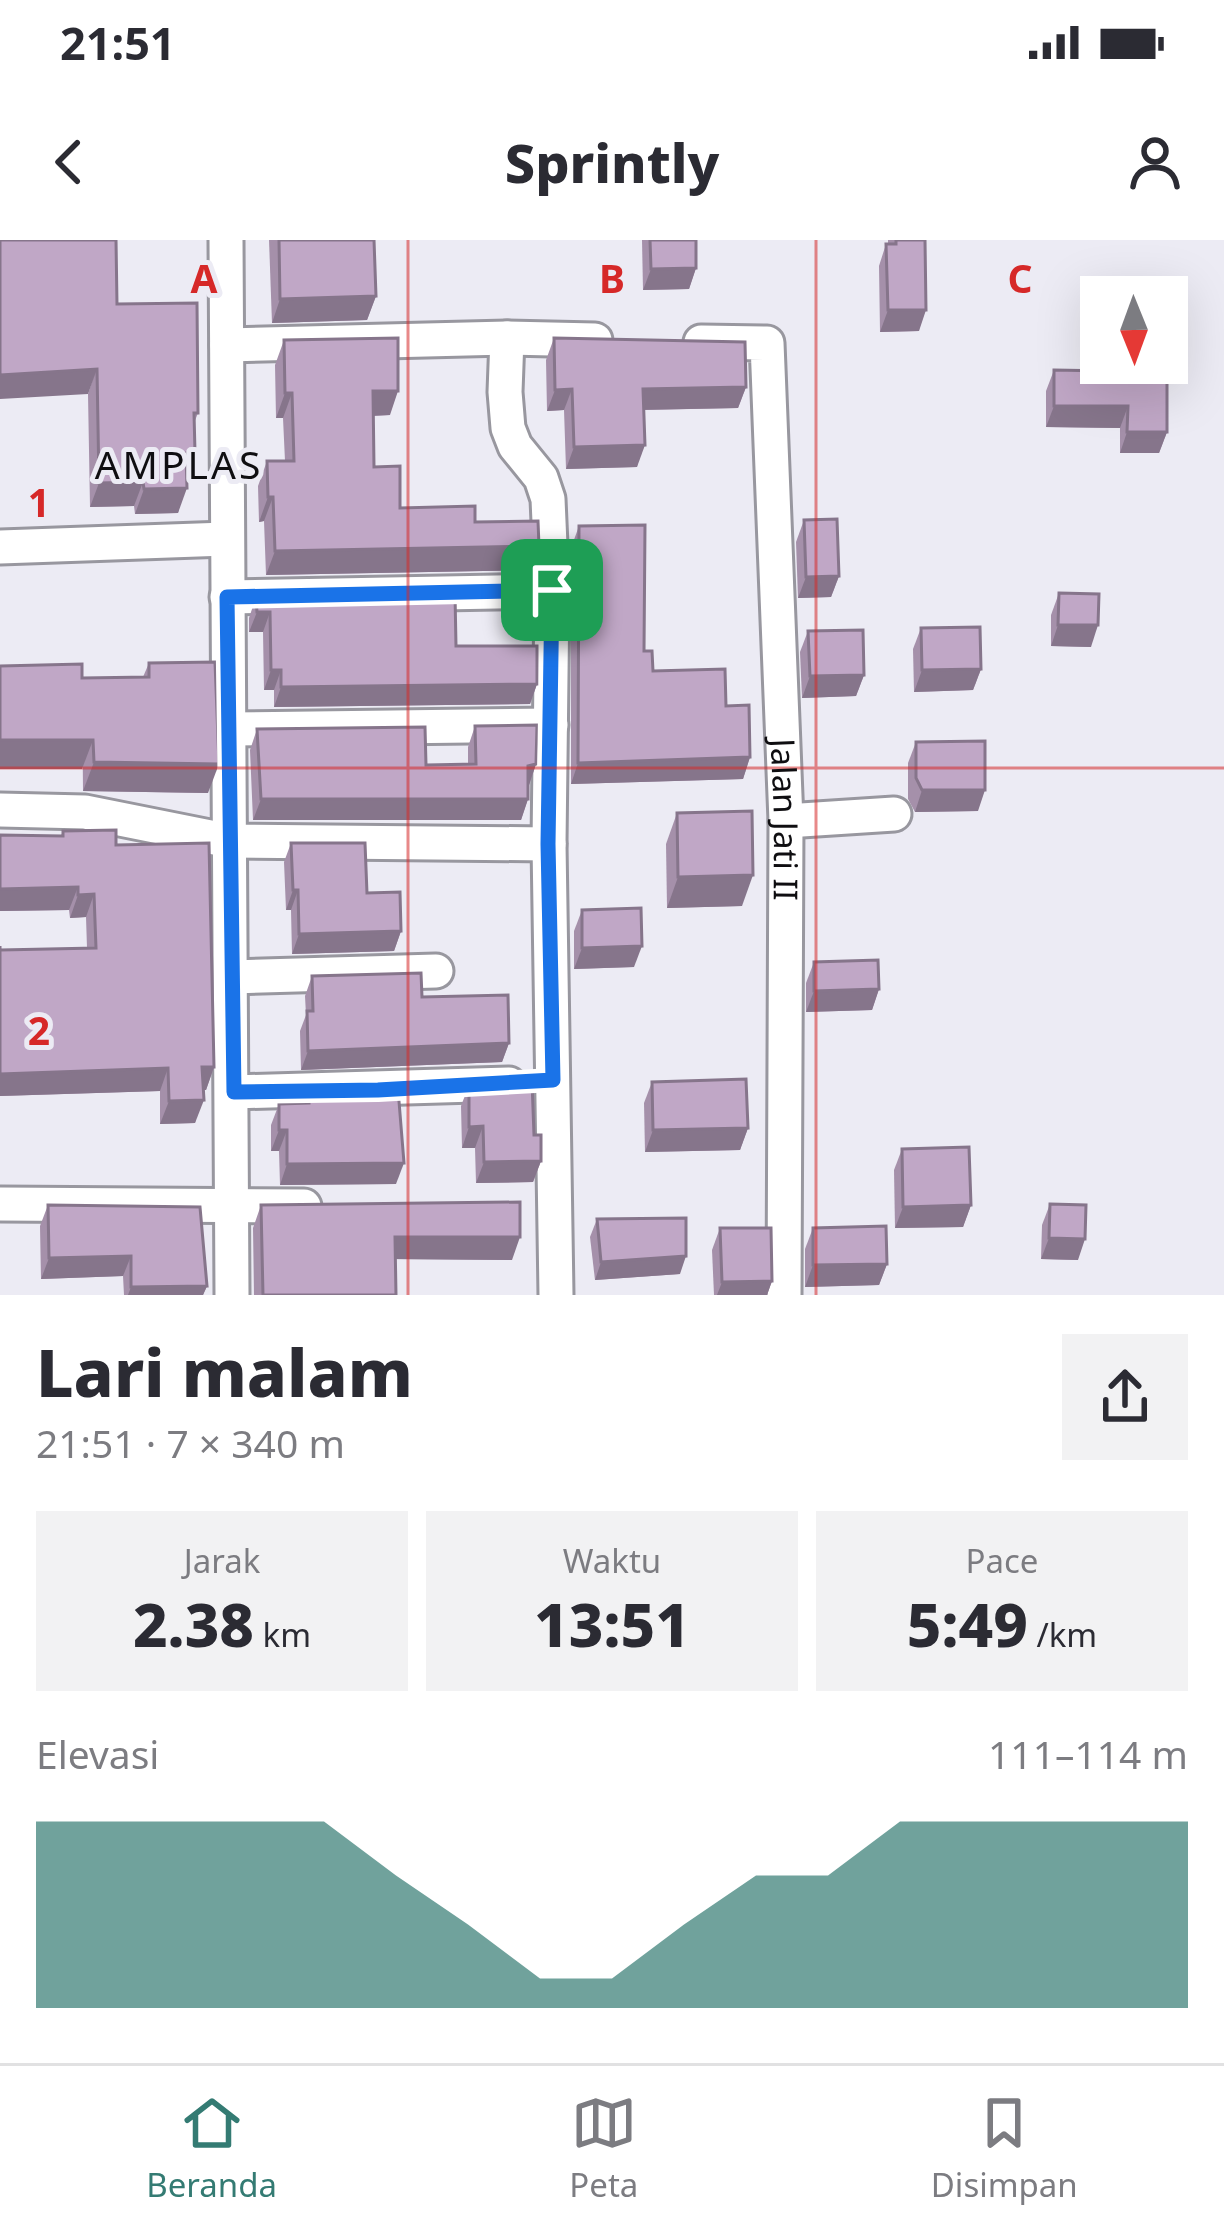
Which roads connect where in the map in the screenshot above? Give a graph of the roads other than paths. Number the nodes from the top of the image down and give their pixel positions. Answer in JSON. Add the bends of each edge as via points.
{"nodes":[{"id":1,"x":226,"y":240,"type":"edge"},
{"id":2,"x":507,"y":338,"type":"junction"},
{"id":3,"x":625,"y":340,"type":"edge"},
{"id":4,"x":672,"y":341,"type":"edge"},
{"id":5,"x":226,"y":345,"type":"junction"},
{"id":6,"x":226,"y":539,"type":"junction"},
{"id":7,"x":0,"y":547,"type":"edge"},
{"id":8,"x":552,"y":590,"type":"junction"},
{"id":9,"x":227,"y":597,"type":"junction"},
{"id":10,"x":551,"y":725,"type":"junction"},
{"id":11,"x":228,"y":729,"type":"junction"},
{"id":12,"x":0,"y":810,"type":"edge"},
{"id":13,"x":893,"y":814,"type":"dead end"},
{"id":14,"x":786,"y":821,"type":"junction"},
{"id":15,"x":230,"y":841,"type":"junction"},
{"id":16,"x":548,"y":844,"type":"junction"},
{"id":17,"x":436,"y":971,"type":"dead end"},
{"id":18,"x":232,"y":977,"type":"junction"},
{"id":19,"x":553,"y":1080,"type":"junction"},
{"id":20,"x":234,"y":1092,"type":"junction"},
{"id":21,"x":0,"y":1204,"type":"edge"},
{"id":22,"x":347,"y":1206,"type":"edge"},
{"id":23,"x":231,"y":1207,"type":"junction"},
{"id":24,"x":232,"y":1295,"type":"edge"},
{"id":25,"x":556,"y":1295,"type":"edge"},
{"id":26,"x":784,"y":1295,"type":"edge"}],
"edges":[{"from":1,"to":5,"type":"street"},
{"from":2,"to":3,"type":"street"},
{"from":2,"to":5,"type":"street"},
{"from":2,"to":8,"type":"street","via":[[505,410],[515,446],[548,499]]},
{"from":4,"to":14,"type":"street","name":"Jalan Jati II","via":[[767,343]]},
{"from":5,"to":6,"type":"street"},
{"from":6,"to":7,"type":"street"},
{"from":6,"to":9,"type":"street"},
{"from":8,"to":9,"type":"street"},
{"from":8,"to":10,"type":"street"},
{"from":9,"to":11,"type":"street"},
{"from":10,"to":11,"type":"street"},
{"from":10,"to":16,"type":"street"},
{"from":11,"to":15,"type":"street"},
{"from":12,"to":15,"type":"street","via":[[85,812]]},
{"from":13,"to":14,"type":"street"},
{"from":14,"to":26,"type":"street","name":"Jalan Jati II"},
{"from":15,"to":16,"type":"street"},
{"from":15,"to":18,"type":"street"},
{"from":16,"to":19,"type":"street"},
{"from":17,"to":18,"type":"street"},
{"from":18,"to":20,"type":"street"},
{"from":19,"to":20,"type":"street"},
{"from":19,"to":25,"type":"street","via":[[544,1203]]},
{"from":20,"to":23,"type":"street"},
{"from":21,"to":23,"type":"street"},
{"from":22,"to":23,"type":"street"},
{"from":23,"to":24,"type":"street"}]}
